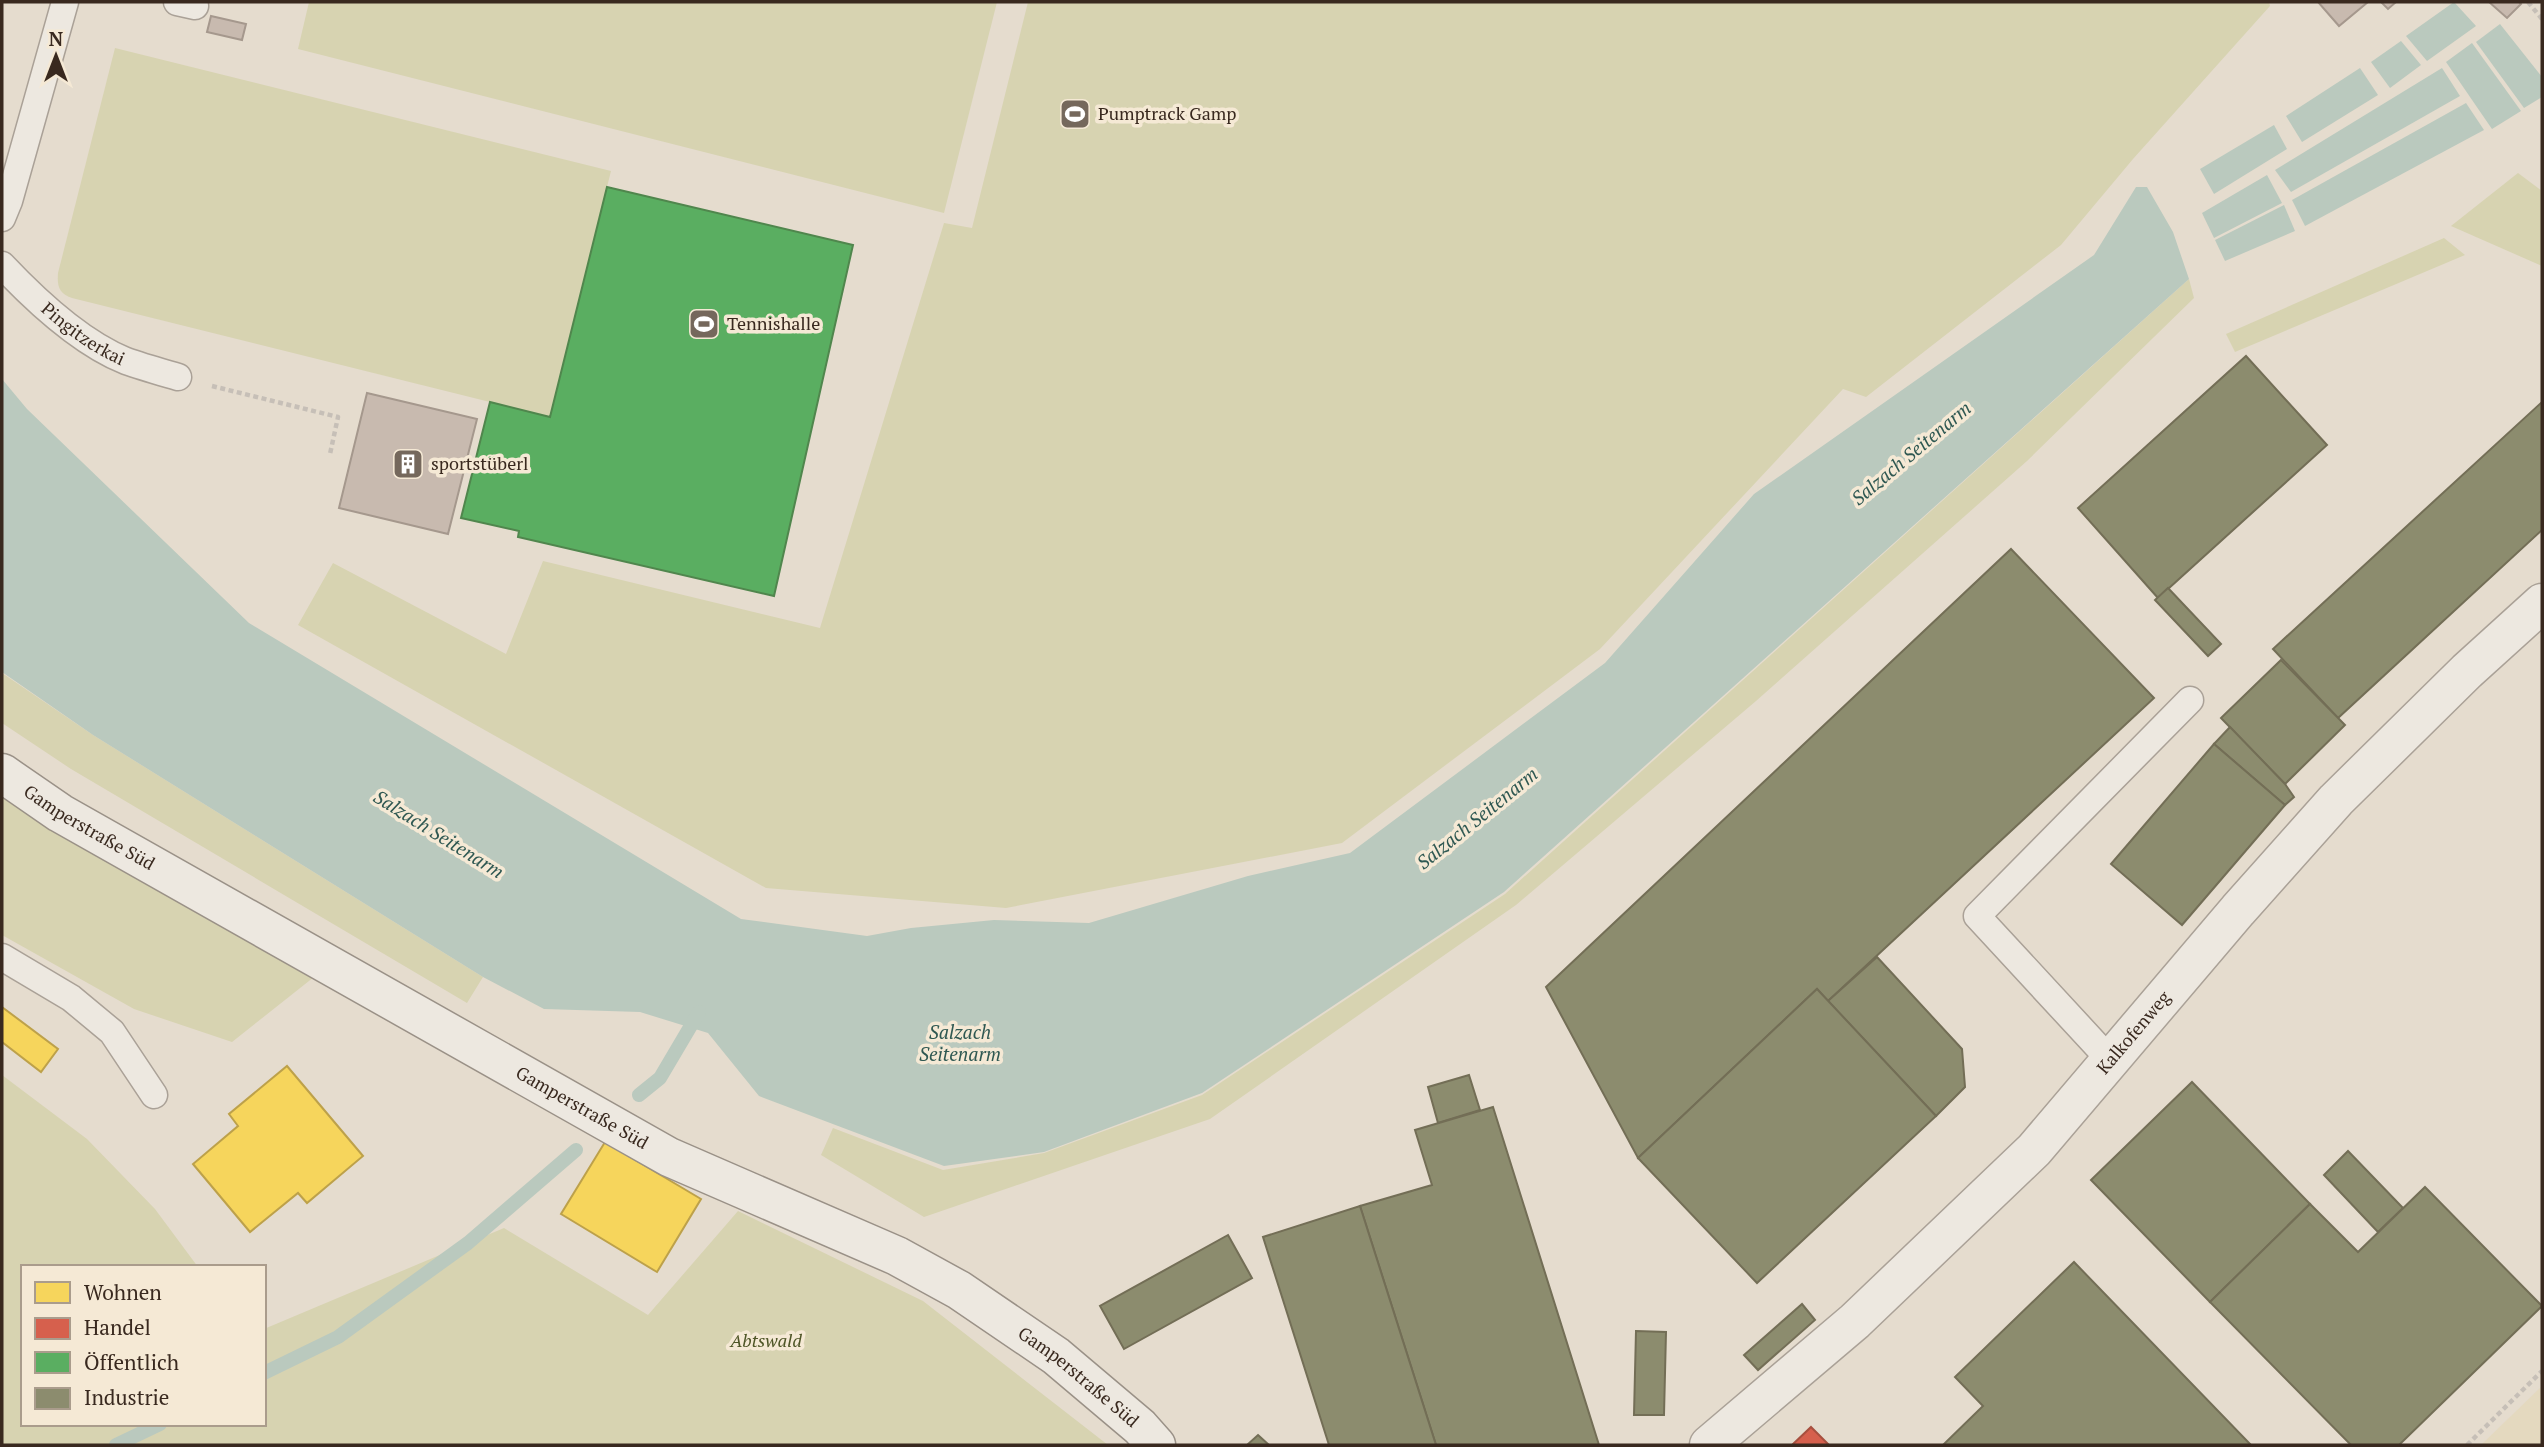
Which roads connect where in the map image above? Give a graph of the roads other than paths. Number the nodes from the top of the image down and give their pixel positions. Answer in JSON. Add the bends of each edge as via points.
{"nodes":[{"id":1,"x":65,"y":2,"type":"edge"},
{"id":2,"x":2,"y":218,"type":"edge"},
{"id":3,"x":2,"y":265,"type":"edge"},
{"id":4,"x":178,"y":377,"type":"road end"},
{"id":5,"x":2542,"y":603,"type":"edge"},
{"id":6,"x":2190,"y":700,"type":"dead end"},
{"id":7,"x":2,"y":773,"type":"edge"},
{"id":8,"x":2,"y":957,"type":"edge"},
{"id":9,"x":2111,"y":1061,"type":"junction"},
{"id":10,"x":154,"y":1096,"type":"dead end"},
{"id":11,"x":1156,"y":1445,"type":"edge"},
{"id":12,"x":1709,"y":1445,"type":"edge"}],
"edges":[{"from":1,"to":2,"type":"lane"},
{"from":3,"to":4,"type":"lane","name":"Pingitzerkai","via":[[72,330],[124,360]]},
{"from":5,"to":9,"type":"street","name":"Kalkofenweg","via":[[2336,800]]},
{"from":6,"to":9,"type":"lane","via":[[1977,916]]},
{"from":7,"to":11,"type":"street","name":"Gamperstraße Süd","via":[[60,813],[668,1157],[897,1256],[959,1290],[1056,1356],[1140,1426]]},
{"from":8,"to":10,"type":"lane","via":[[71,998],[112,1032]]},
{"from":9,"to":12,"type":"street","name":"Kalkofenweg","via":[[2034,1150],[1854,1321]]}]}
